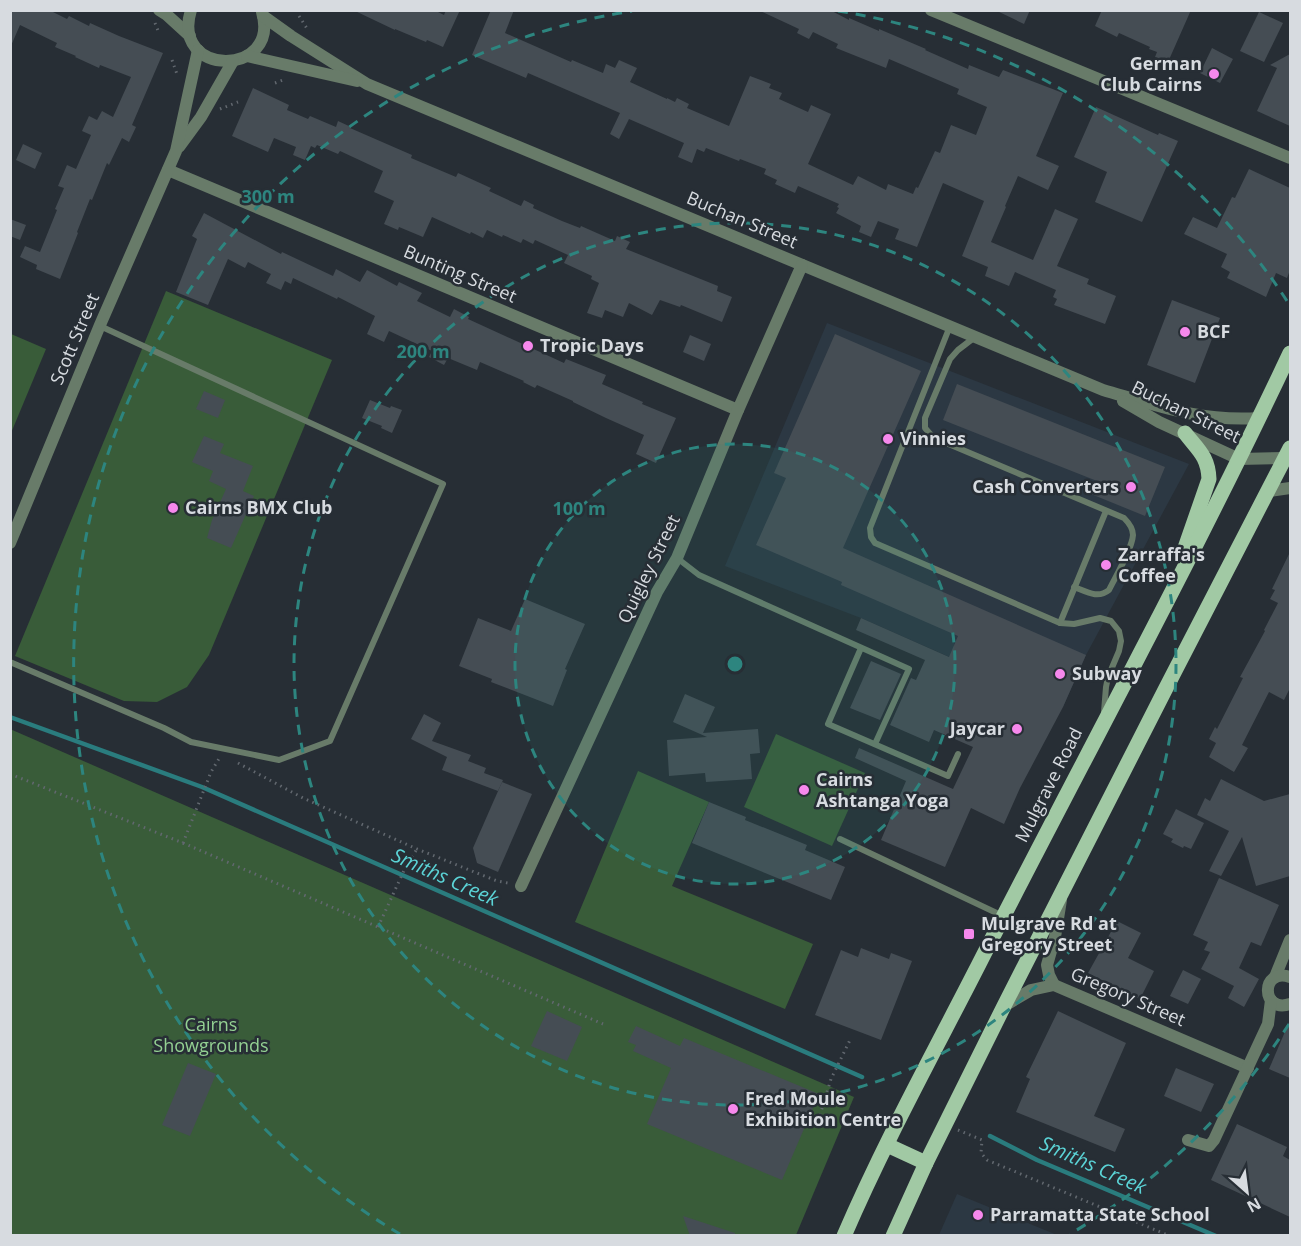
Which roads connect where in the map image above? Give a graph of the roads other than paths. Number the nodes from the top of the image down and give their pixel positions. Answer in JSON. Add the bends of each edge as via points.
{"nodes":[{"id":1,"x":159,"y":10,"type":"edge"},
{"id":2,"x":191,"y":10,"type":"edge"},
{"id":3,"x":931,"y":10,"type":"edge"},
{"id":4,"x":262,"y":13,"type":"edge"},
{"id":5,"x":190,"y":36,"type":"junction"},
{"id":6,"x":198,"y":50,"type":"junction"},
{"id":7,"x":247,"y":56,"type":"junction"},
{"id":8,"x":233,"y":62,"type":"junction"},
{"id":9,"x":367,"y":84,"type":"junction"},
{"id":10,"x":176,"y":151,"type":"junction"},
{"id":11,"x":1290,"y":158,"type":"edge"},
{"id":12,"x":168,"y":170,"type":"junction"},
{"id":13,"x":802,"y":265,"type":"junction"},
{"id":14,"x":100,"y":326,"type":"junction"},
{"id":15,"x":950,"y":326,"type":"junction"},
{"id":16,"x":976,"y":337,"type":"junction"},
{"id":17,"x":1290,"y":352,"type":"edge"},
{"id":18,"x":1103,"y":390,"type":"junction"},
{"id":19,"x":738,"y":411,"type":"junction"},
{"id":20,"x":1259,"y":418,"type":"junction"},
{"id":21,"x":1185,"y":434,"type":"junction"},
{"id":22,"x":932,"y":436,"type":"junction"},
{"id":23,"x":902,"y":447,"type":"junction"},
{"id":24,"x":1289,"y":455,"type":"edge"},
{"id":25,"x":1239,"y":459,"type":"junction"},
{"id":26,"x":1290,"y":488,"type":"edge"},
{"id":27,"x":1269,"y":491,"type":"junction"},
{"id":28,"x":1106,"y":511,"type":"junction"},
{"id":29,"x":10,"y":543,"type":"edge"},
{"id":30,"x":676,"y":558,"type":"junction"},
{"id":31,"x":1074,"y":587,"type":"junction"},
{"id":32,"x":1170,"y":593,"type":"junction"},
{"id":33,"x":1060,"y":622,"type":"junction"},
{"id":34,"x":861,"y":648,"type":"junction"},
{"id":35,"x":10,"y":662,"type":"edge"},
{"id":36,"x":1104,"y":721,"type":"junction"},
{"id":37,"x":875,"y":744,"type":"junction"},
{"id":38,"x":958,"y":754,"type":"dead end"},
{"id":39,"x":840,"y":839,"type":"dead end"},
{"id":40,"x":520,"y":886,"type":"road end"},
{"id":41,"x":1061,"y":896,"type":"junction"},
{"id":42,"x":1003,"y":916,"type":"junction"},
{"id":43,"x":1290,"y":940,"type":"edge"},
{"id":44,"x":1275,"y":977,"type":"junction"},
{"id":45,"x":1290,"y":977,"type":"edge"},
{"id":46,"x":1054,"y":985,"type":"junction"},
{"id":47,"x":1271,"y":1000,"type":"junction"},
{"id":48,"x":1289,"y":1004,"type":"edge"},
{"id":49,"x":1004,"y":1006,"type":"junction"},
{"id":50,"x":1268,"y":1024,"type":"junction"},
{"id":51,"x":1248,"y":1068,"type":"junction"},
{"id":52,"x":1188,"y":1140,"type":"dead end"},
{"id":53,"x":886,"y":1145,"type":"junction"},
{"id":54,"x":926,"y":1163,"type":"junction"},
{"id":55,"x":844,"y":1236,"type":"edge"},
{"id":56,"x":892,"y":1236,"type":"edge"}],
"edges":[{"from":1,"to":5,"type":"street"},
{"from":2,"to":5,"type":"street"},
{"from":3,"to":11,"type":"street"},
{"from":4,"to":7,"type":"street","via":[[264,28],[260,42]]},
{"from":4,"to":9,"type":"street","name":"Buchan Street"},
{"from":5,"to":6,"type":"street"},
{"from":6,"to":8,"type":"street","via":[[214,60]]},
{"from":6,"to":10,"type":"street","name":"Scott Street"},
{"from":7,"to":8,"type":"street"},
{"from":7,"to":9,"type":"street","name":"Buchan Street"},
{"from":8,"to":10,"type":"street","name":"Scott Street"},
{"from":9,"to":13,"type":"street","name":"Buchan Street"},
{"from":10,"to":12,"type":"street","name":"Scott Street"},
{"from":12,"to":14,"type":"street","name":"Scott Street"},
{"from":12,"to":19,"type":"street","name":"Bunting Street"},
{"from":13,"to":15,"type":"street","name":"Buchan Street"},
{"from":13,"to":19,"type":"street","name":"Quigley Street"},
{"from":14,"to":29,"type":"street","name":"Scott Street"},
{"from":14,"to":35,"type":"lane","via":[[443,484],[330,741],[279,760],[190,742]]},
{"from":15,"to":16,"type":"street","name":"Buchan Street"},
{"from":15,"to":23,"type":"lane"},
{"from":16,"to":18,"type":"street","name":"Buchan Street"},
{"from":16,"to":22,"type":"lane","via":[[950,359],[925,418],[925,428]]},
{"from":17,"to":20,"type":"main road","name":"Mulgrave Road"},
{"from":18,"to":20,"type":"street","name":"Buchan Street","via":[[1192,415]]},
{"from":18,"to":21,"type":"street","name":"Buchan Street"},
{"from":19,"to":30,"type":"street","name":"Quigley Street"},
{"from":20,"to":25,"type":"main road","name":"Mulgrave Road"},
{"from":21,"to":25,"type":"street","name":"Buchan Street"},
{"from":21,"to":32,"type":"main road","via":[[1205,457],[1209,479]]},
{"from":22,"to":23,"type":"lane","via":[[912,438]]},
{"from":22,"to":28,"type":"lane"},
{"from":23,"to":33,"type":"lane","via":[[870,528],[875,543]]},
{"from":24,"to":25,"type":"street","name":"Buchan Street"},
{"from":24,"to":27,"type":"main road"},
{"from":25,"to":32,"type":"main road","name":"Mulgrave Road"},
{"from":26,"to":27,"type":"street"},
{"from":27,"to":41,"type":"main road"},
{"from":28,"to":31,"type":"lane"},
{"from":28,"to":31,"type":"lane","via":[[1131,525],[1130,547],[1104,594]]},
{"from":30,"to":34,"type":"lane","via":[[699,575]]},
{"from":30,"to":40,"type":"street","name":"Quigley Street"},
{"from":31,"to":33,"type":"lane"},
{"from":32,"to":36,"type":"main road","name":"Mulgrave Road"},
{"from":33,"to":36,"type":"lane","via":[[1074,624],[1100,618],[1111,621],[1119,631],[1119,651],[1106,687]]},
{"from":34,"to":37,"type":"lane","via":[[828,724]]},
{"from":34,"to":37,"type":"lane","via":[[909,669]]},
{"from":36,"to":42,"type":"main road","name":"Mulgrave Road"},
{"from":37,"to":38,"type":"lane","via":[[948,776]]},
{"from":39,"to":42,"type":"lane"},
{"from":41,"to":46,"type":"street","via":[[1047,965]]},
{"from":41,"to":49,"type":"main road"},
{"from":42,"to":53,"type":"main road","name":"Mulgrave Road"},
{"from":43,"to":44,"type":"street"},
{"from":44,"to":45,"type":"street"},
{"from":44,"to":47,"type":"street","via":[[1269,985]]},
{"from":46,"to":49,"type":"street","name":"Gregory Street","via":[[1031,990]]},
{"from":46,"to":51,"type":"street","name":"Gregory Street"},
{"from":47,"to":48,"type":"street","via":[[1280,1006]]},
{"from":47,"to":50,"type":"street"},
{"from":48,"to":50,"type":"street"},
{"from":49,"to":54,"type":"main road"},
{"from":50,"to":51,"type":"street"},
{"from":51,"to":52,"type":"street","via":[[1212,1144],[1205,1146]]},
{"from":53,"to":54,"type":"main road"},
{"from":53,"to":55,"type":"main road","name":"Mulgrave Road"},
{"from":54,"to":56,"type":"main road"}]}
